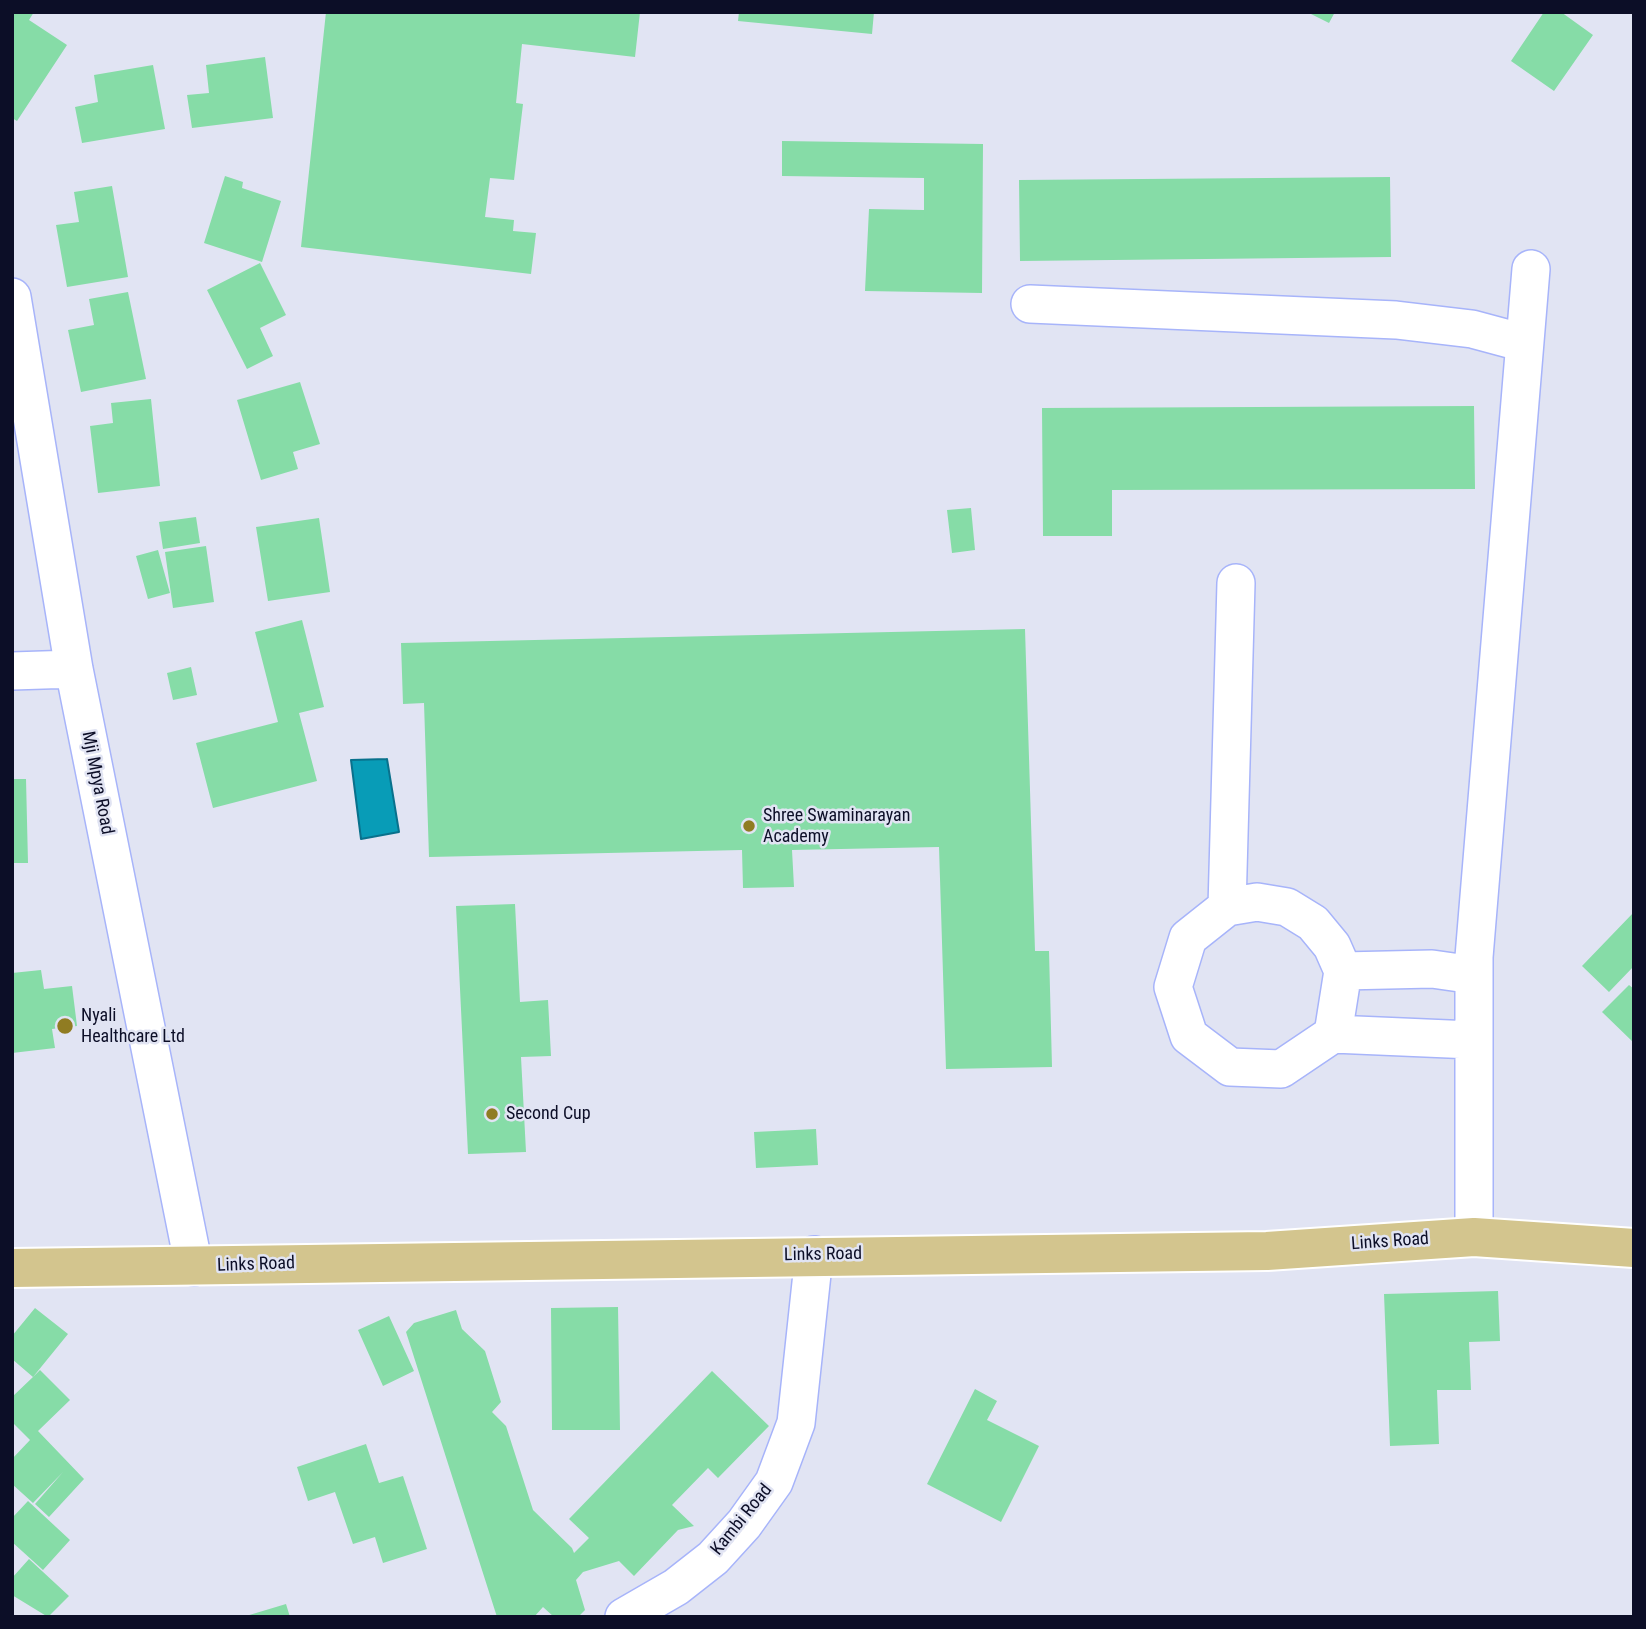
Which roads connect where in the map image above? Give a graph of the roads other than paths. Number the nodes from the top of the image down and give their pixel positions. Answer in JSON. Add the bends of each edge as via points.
{"nodes":[{"id":1,"x":1531,"y":269,"type":"dead end"},
{"id":2,"x":12,"y":297,"type":"edge"},
{"id":3,"x":1030,"y":304,"type":"dead end"},
{"id":4,"x":1524,"y":343,"type":"junction"},
{"id":5,"x":1236,"y":583,"type":"dead end"},
{"id":6,"x":74,"y":669,"type":"junction"},
{"id":7,"x":12,"y":671,"type":"edge"},
{"id":8,"x":1227,"y":907,"type":"junction"},
{"id":9,"x":1343,"y":971,"type":"junction"},
{"id":10,"x":1474,"y":975,"type":"junction"},
{"id":11,"x":1333,"y":1034,"type":"junction"},
{"id":12,"x":1472,"y":1040,"type":"junction"},
{"id":13,"x":1474,"y":1237,"type":"junction"},
{"id":14,"x":1634,"y":1248,"type":"edge"},
{"id":15,"x":814,"y":1255,"type":"junction"},
{"id":16,"x":12,"y":1268,"type":"edge"},
{"id":17,"x":194,"y":1268,"type":"junction"},
{"id":18,"x":624,"y":1617,"type":"edge"}],
"edges":[{"from":1,"to":4,"type":"street"},
{"from":2,"to":6,"type":"street","name":"Mji Mpya Road"},
{"from":3,"to":4,"type":"street","via":[[1396,320],[1472,329]]},
{"from":4,"to":10,"type":"street"},
{"from":5,"to":8,"type":"street"},
{"from":6,"to":7,"type":"street"},
{"from":6,"to":17,"type":"street","name":"Mji Mpya Road"},
{"from":8,"to":9,"type":"street","via":[[1258,902],[1287,907],[1313,923],[1332,946]]},
{"from":8,"to":11,"type":"street","via":[[1188,939],[1173,988],[1189,1036],[1230,1067],[1281,1069]]},
{"from":9,"to":10,"type":"street","via":[[1432,969]]},
{"from":9,"to":11,"type":"street"},
{"from":10,"to":12,"type":"street"},
{"from":11,"to":12,"type":"street"},
{"from":12,"to":13,"type":"street"},
{"from":13,"to":14,"type":"main road","name":"Links Road"},
{"from":13,"to":15,"type":"main road","name":"Links Road","via":[[1267,1251]]},
{"from":15,"to":17,"type":"main road","name":"Links Road"},
{"from":15,"to":18,"type":"street","name":"Kambi Road","via":[[796,1423],[774,1482],[713,1558],[676,1587]]},
{"from":16,"to":17,"type":"main road","name":"Links Road"}]}
